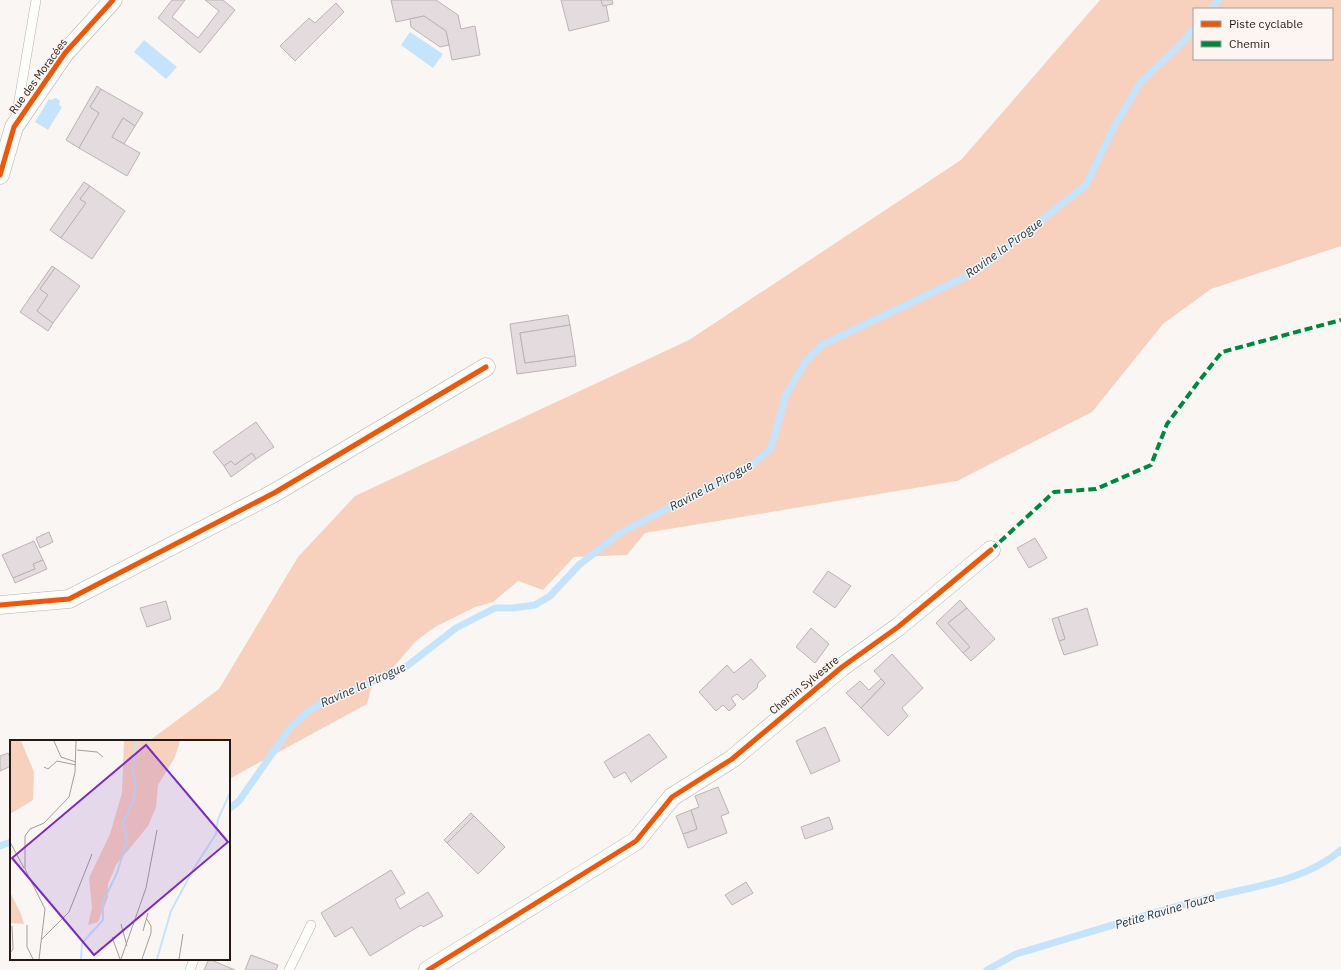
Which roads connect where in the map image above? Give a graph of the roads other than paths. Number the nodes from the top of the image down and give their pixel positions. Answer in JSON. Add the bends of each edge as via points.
{"nodes":[{"id":1,"x":36,"y":0,"type":"edge"},
{"id":2,"x":113,"y":0,"type":"edge"},
{"id":3,"x":14,"y":127,"type":"junction"},
{"id":4,"x":0,"y":175,"type":"edge"},
{"id":5,"x":486,"y":367,"type":"dead end"},
{"id":6,"x":991,"y":550,"type":"dead end"},
{"id":7,"x":0,"y":605,"type":"edge"},
{"id":8,"x":311,"y":925,"type":"dead end"},
{"id":9,"x":194,"y":960,"type":"edge"},
{"id":10,"x":190,"y":970,"type":"edge"},
{"id":11,"x":289,"y":970,"type":"edge"},
{"id":12,"x":428,"y":970,"type":"edge"}],
"edges":[{"from":1,"to":3,"type":"lane"},
{"from":2,"to":3,"type":"street","name":"Rue des Moracées","via":[[65,53]]},
{"from":3,"to":4,"type":"street","name":"Rue des Moracées"},
{"from":5,"to":7,"type":"street","via":[[274,493],[69,599]]},
{"from":6,"to":12,"type":"street","name":"Chemin Sylvestre","via":[[898,628],[842,667],[732,759],[672,797],[636,840]]},
{"from":8,"to":11,"type":"lane"},
{"from":9,"to":10,"type":"lane"}]}
